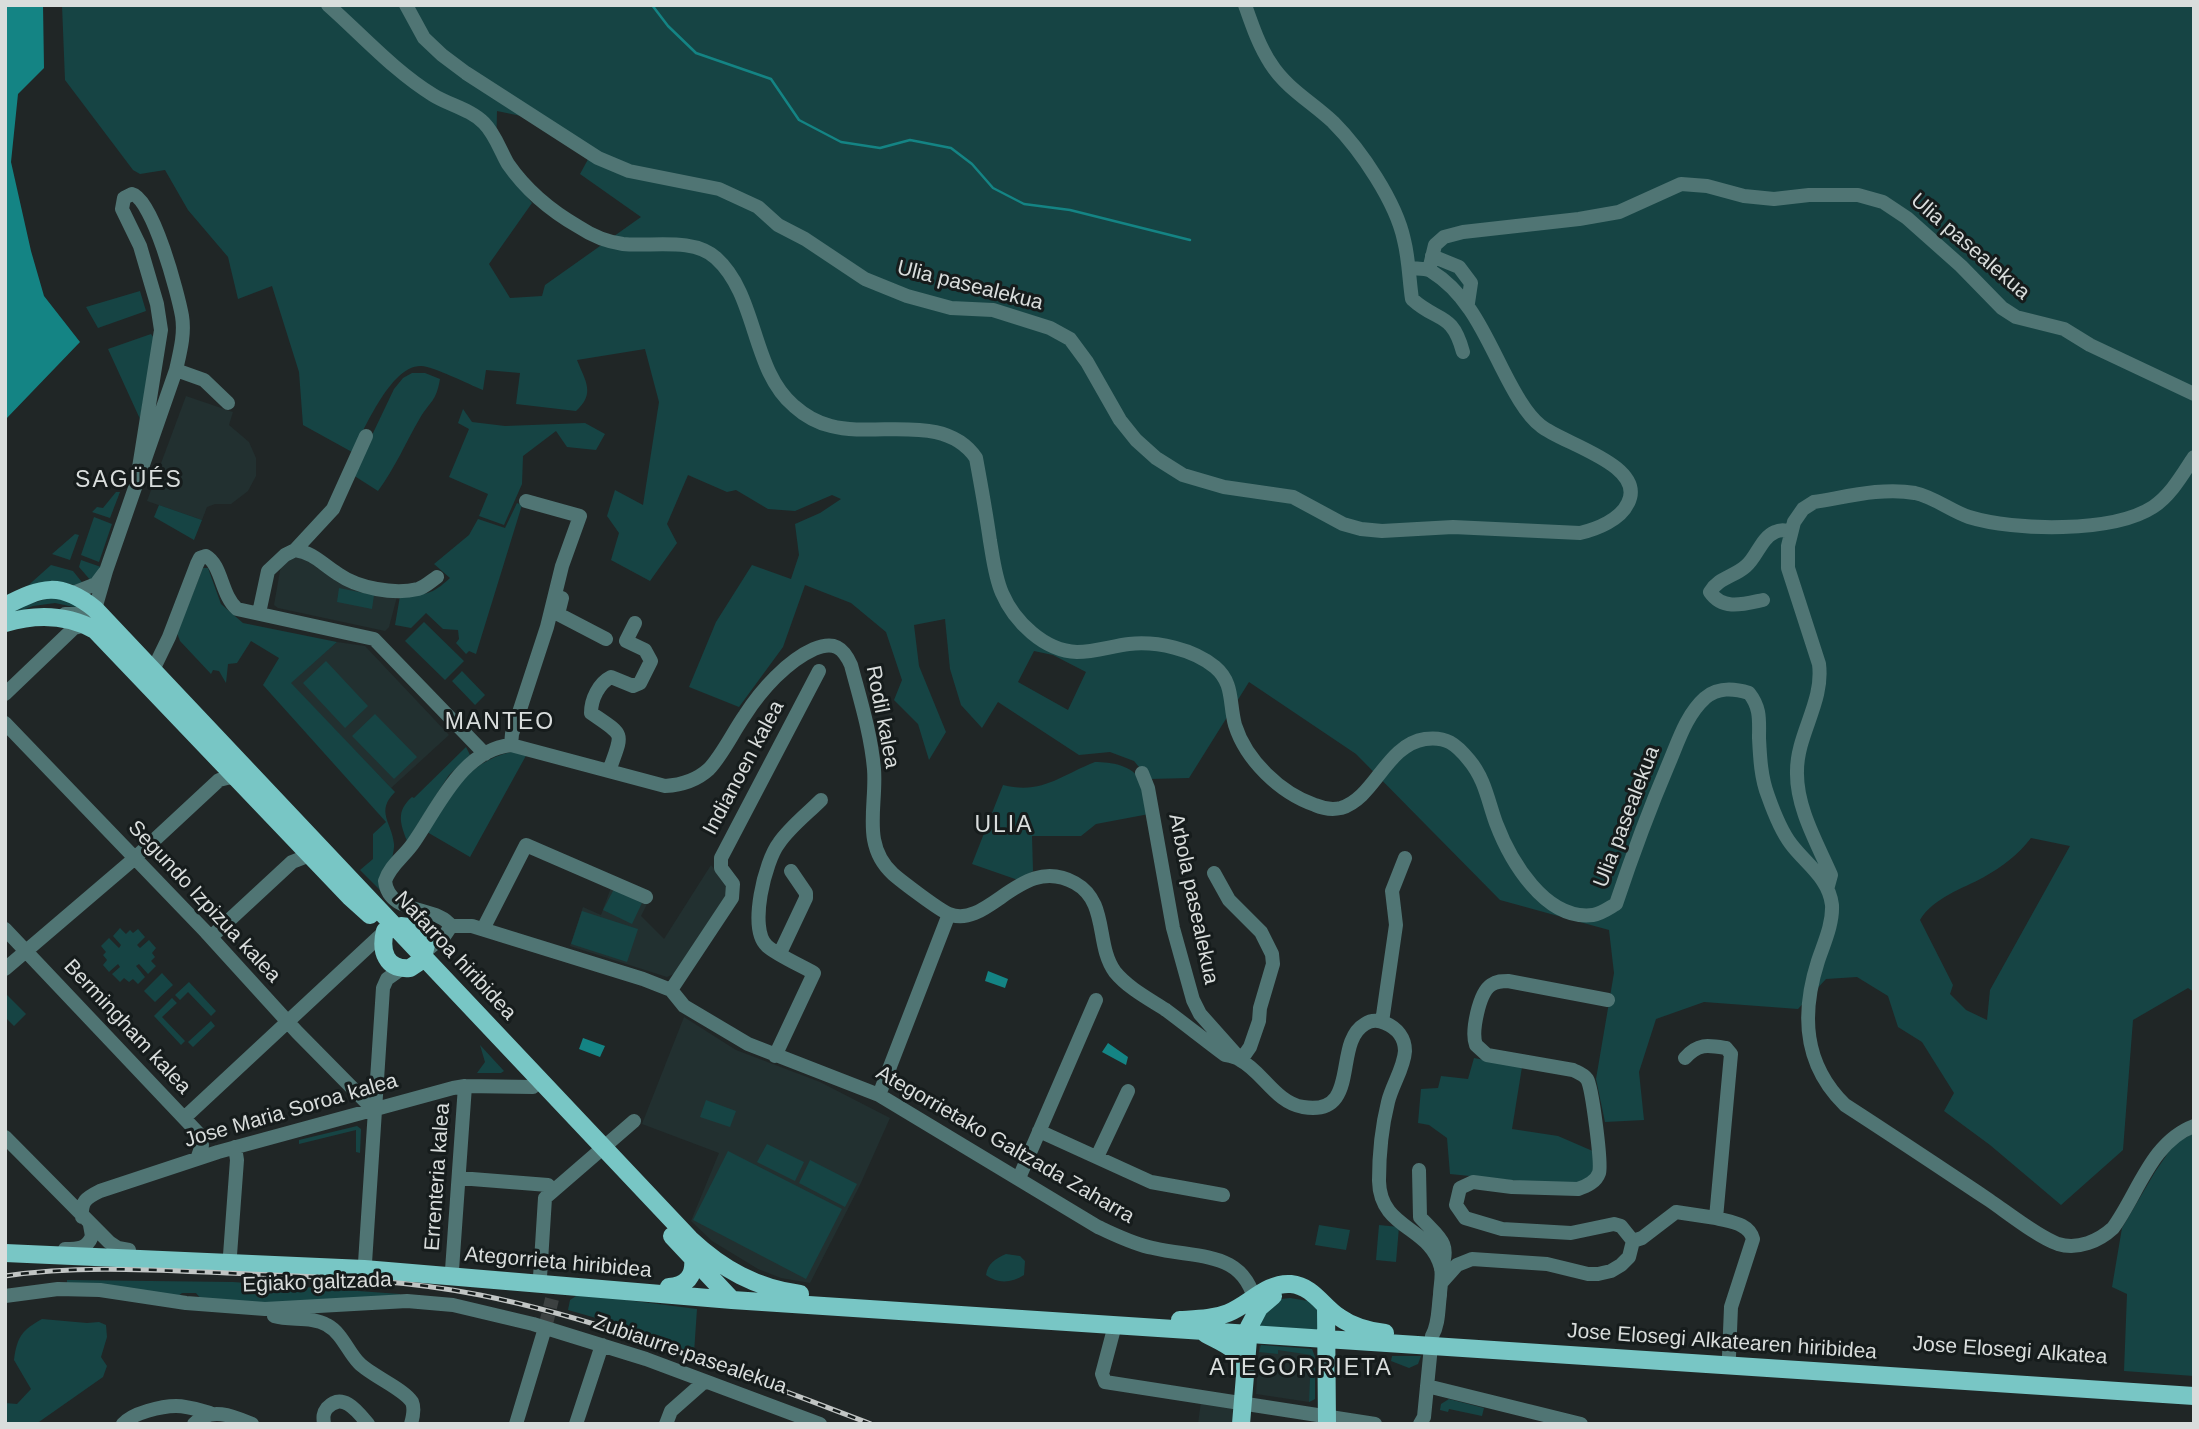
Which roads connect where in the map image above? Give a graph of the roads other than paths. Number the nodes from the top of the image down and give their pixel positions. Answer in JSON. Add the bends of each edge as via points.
{"nodes":[{"id":1,"x":328,"y":5,"type":"edge"},
{"id":2,"x":406,"y":5,"type":"edge"},
{"id":3,"x":1245,"y":5,"type":"edge"},
{"id":4,"x":1430,"y":263,"type":"junction"},
{"id":5,"x":1410,"y":268,"type":"junction"},
{"id":6,"x":1468,"y":303,"type":"junction"},
{"id":7,"x":160,"y":335,"type":"junction"},
{"id":8,"x":182,"y":337,"type":"junction"},
{"id":9,"x":1463,"y":352,"type":"dead end"},
{"id":10,"x":176,"y":370,"type":"junction"},
{"id":11,"x":2194,"y":394,"type":"edge"},
{"id":12,"x":228,"y":403,"type":"dead end"},
{"id":13,"x":366,"y":436,"type":"dead end"},
{"id":14,"x":145,"y":449,"type":"junction"},
{"id":15,"x":2194,"y":457,"type":"edge"},
{"id":16,"x":526,"y":501,"type":"dead end"},
{"id":17,"x":1791,"y":532,"type":"junction"},
{"id":18,"x":295,"y":550,"type":"junction"},
{"id":19,"x":106,"y":571,"type":"junction"},
{"id":20,"x":560,"y":573,"type":"junction"},
{"id":21,"x":437,"y":577,"type":"dead end"},
{"id":22,"x":73,"y":593,"type":"junction"},
{"id":23,"x":1763,"y":600,"type":"dead end"},
{"id":24,"x":5,"y":606,"type":"edge"},
{"id":25,"x":95,"y":608,"type":"junction"},
{"id":26,"x":259,"y":613,"type":"junction"},
{"id":27,"x":14,"y":621,"type":"edge"},
{"id":28,"x":635,"y":623,"type":"dead end"},
{"id":29,"x":87,"y":625,"type":"junction"},
{"id":30,"x":606,"y":639,"type":"dead end"},
{"id":31,"x":153,"y":670,"type":"junction"},
{"id":32,"x":819,"y":671,"type":"dead end"},
{"id":33,"x":154,"y":690,"type":"junction"},
{"id":34,"x":5,"y":694,"type":"edge"},
{"id":35,"x":5,"y":723,"type":"edge"},
{"id":36,"x":511,"y":745,"type":"junction"},
{"id":37,"x":485,"y":754,"type":"junction"},
{"id":38,"x":613,"y":772,"type":"junction"},
{"id":39,"x":1142,"y":773,"type":"dead end"},
{"id":40,"x":242,"y":783,"type":"junction"},
{"id":41,"x":821,"y":800,"type":"dead end"},
{"id":42,"x":310,"y":855,"type":"junction"},
{"id":43,"x":135,"y":858,"type":"junction"},
{"id":44,"x":1405,"y":858,"type":"dead end"},
{"id":45,"x":791,"y":872,"type":"dead end"},
{"id":46,"x":1214,"y":873,"type":"dead end"},
{"id":47,"x":1828,"y":886,"type":"junction"},
{"id":48,"x":646,"y":897,"type":"dead end"},
{"id":49,"x":949,"y":914,"type":"junction"},
{"id":50,"x":5,"y":929,"type":"edge"},
{"id":51,"x":390,"y":929,"type":"junction"},
{"id":52,"x":484,"y":929,"type":"junction"},
{"id":53,"x":448,"y":930,"type":"junction"},
{"id":54,"x":419,"y":932,"type":"junction"},
{"id":55,"x":211,"y":937,"type":"junction"},
{"id":56,"x":26,"y":951,"type":"junction"},
{"id":57,"x":780,"y":953,"type":"junction"},
{"id":58,"x":417,"y":960,"type":"junction"},
{"id":59,"x":5,"y":969,"type":"edge"},
{"id":60,"x":671,"y":990,"type":"junction"},
{"id":61,"x":1096,"y":1000,"type":"dead end"},
{"id":62,"x":1608,"y":1000,"type":"dead end"},
{"id":63,"x":287,"y":1021,"type":"junction"},
{"id":64,"x":1382,"y":1021,"type":"junction"},
{"id":65,"x":775,"y":1056,"type":"junction"},
{"id":66,"x":1685,"y":1058,"type":"dead end"},
{"id":67,"x":1241,"y":1060,"type":"junction"},
{"id":68,"x":465,"y":1086,"type":"junction"},
{"id":69,"x":533,"y":1087,"type":"junction"},
{"id":70,"x":1128,"y":1091,"type":"dead end"},
{"id":71,"x":879,"y":1095,"type":"junction"},
{"id":72,"x":373,"y":1109,"type":"junction"},
{"id":73,"x":184,"y":1118,"type":"junction"},
{"id":74,"x":634,"y":1121,"type":"dead end"},
{"id":75,"x":2194,"y":1126,"type":"edge"},
{"id":76,"x":1040,"y":1131,"type":"junction"},
{"id":77,"x":5,"y":1138,"type":"edge"},
{"id":78,"x":235,"y":1147,"type":"junction"},
{"id":79,"x":600,"y":1151,"type":"junction"},
{"id":80,"x":1097,"y":1157,"type":"junction"},
{"id":81,"x":197,"y":1159,"type":"junction"},
{"id":82,"x":1419,"y":1170,"type":"dead end"},
{"id":83,"x":459,"y":1178,"type":"junction"},
{"id":84,"x":1019,"y":1178,"type":"junction"},
{"id":85,"x":553,"y":1191,"type":"junction"},
{"id":86,"x":1223,"y":1195,"type":"dead end"},
{"id":87,"x":1716,"y":1219,"type":"junction"},
{"id":88,"x":86,"y":1221,"type":"junction"},
{"id":89,"x":1633,"y":1241,"type":"junction"},
{"id":90,"x":129,"y":1250,"type":"joint"},
{"id":91,"x":11,"y":1253,"type":"edge"},
{"id":92,"x":230,"y":1255,"type":"junction"},
{"id":93,"x":693,"y":1259,"type":"junction"},
{"id":94,"x":365,"y":1263,"type":"junction"},
{"id":95,"x":452,"y":1270,"type":"junction"},
{"id":96,"x":1441,"y":1276,"type":"junction"},
{"id":97,"x":548,"y":1285,"type":"junction"},
{"id":98,"x":669,"y":1287,"type":"junction"},
{"id":99,"x":807,"y":1295,"type":"junction"},
{"id":100,"x":5,"y":1296,"type":"edge"},
{"id":101,"x":729,"y":1296,"type":"junction"},
{"id":102,"x":1320,"y":1301,"type":"junction"},
{"id":103,"x":1256,"y":1304,"type":"junction"},
{"id":104,"x":265,"y":1309,"type":"junction"},
{"id":105,"x":1095,"y":1324,"type":"joint"},
{"id":106,"x":1115,"y":1325,"type":"junction"},
{"id":107,"x":545,"y":1328,"type":"junction"},
{"id":108,"x":1200,"y":1331,"type":"junction"},
{"id":109,"x":1248,"y":1334,"type":"junction"},
{"id":110,"x":1326,"y":1339,"type":"junction"},
{"id":111,"x":1431,"y":1341,"type":"junction"},
{"id":112,"x":602,"y":1345,"type":"junction"},
{"id":113,"x":1729,"y":1356,"type":"junction"},
{"id":114,"x":1245,"y":1368,"type":"junction"},
{"id":115,"x":705,"y":1381,"type":"junction"},
{"id":116,"x":1427,"y":1385,"type":"junction"},
{"id":117,"x":2194,"y":1386,"type":"edge"},
{"id":118,"x":2194,"y":1396,"type":"edge"},
{"id":119,"x":1242,"y":1403,"type":"junction"},
{"id":120,"x":210,"y":1413,"type":"junction"},
{"id":121,"x":1327,"y":1420,"type":"edge"},
{"id":122,"x":817,"y":1423,"type":"edge"},
{"id":123,"x":123,"y":1424,"type":"edge"},
{"id":124,"x":194,"y":1424,"type":"edge"},
{"id":125,"x":252,"y":1424,"type":"edge"},
{"id":126,"x":324,"y":1424,"type":"edge"},
{"id":127,"x":368,"y":1424,"type":"edge"},
{"id":128,"x":411,"y":1424,"type":"edge"},
{"id":129,"x":516,"y":1424,"type":"edge"},
{"id":130,"x":576,"y":1424,"type":"edge"},
{"id":131,"x":666,"y":1424,"type":"edge"},
{"id":132,"x":1241,"y":1424,"type":"edge"},
{"id":133,"x":1375,"y":1424,"type":"edge"},
{"id":134,"x":1420,"y":1424,"type":"edge"},
{"id":135,"x":1581,"y":1424,"type":"edge"}],
"edges":[{"from":1,"to":47,"type":"street","name":"Ulia pasealekua","via":[[433,95],[485,124],[508,163],[551,210],[581,229],[620,243],[696,247],[714,256],[731,274],[777,387],[810,418],[831,426],[933,432],[968,446],[975,458],[1001,591],[1016,619],[1037,637],[1075,652],[1151,643],[1198,656],[1227,681],[1235,725],[1247,749],[1276,784],[1299,798],[1328,809],[1340,808],[1360,795],[1407,745],[1436,737],[1452,741],[1483,781],[1497,825],[1536,891],[1561,909],[1591,915],[1616,904],[1639,834],[1694,709],[1723,688],[1741,690],[1756,702],[1762,774],[1777,821]]},
{"from":2,"to":6,"type":"street","name":"Ulia pasealekua","via":[[424,38],[439,53],[598,158],[629,171],[722,190],[758,207],[778,225],[865,279],[907,296],[951,307],[993,310],[1070,339],[1136,440],[1183,475],[1224,487],[1293,497],[1343,524],[1382,531],[1453,527],[1580,533],[1619,515],[1632,495],[1630,481],[1617,467],[1540,426],[1521,402]]},
{"from":3,"to":5,"type":"street","via":[[1271,65],[1333,123],[1364,160],[1394,211]]},
{"from":4,"to":5,"type":"street","name":"Ulia pasealekua"},
{"from":4,"to":6,"type":"street","name":"Ulia pasealekua"},
{"from":4,"to":6,"type":"street","name":"Ulia pasealekua","via":[[1459,267],[1471,282]]},
{"from":4,"to":11,"type":"street","name":"Ulia pasealekua","via":[[1435,245],[1444,237],[1619,212],[1681,184],[1774,199],[1858,195],[1883,202],[1907,218],[2016,317],[2064,329]]},
{"from":5,"to":9,"type":"street","via":[[1412,299],[1453,325]]},
{"from":7,"to":8,"type":"street","via":[[172,331]]},
{"from":7,"to":8,"type":"street","via":[[157,304],[140,246],[122,209],[124,198],[132,194],[141,198],[160,236],[182,317]]},
{"from":7,"to":14,"type":"street"},
{"from":8,"to":10,"type":"street"},
{"from":10,"to":12,"type":"street","via":[[204,380]]},
{"from":10,"to":14,"type":"street"},
{"from":13,"to":18,"type":"street","via":[[333,509]]},
{"from":14,"to":19,"type":"street"},
{"from":15,"to":17,"type":"street","via":[[2156,505],[2109,523],[2064,527],[1997,523],[1896,491],[1814,502],[1803,509]]},
{"from":16,"to":20,"type":"street","via":[[580,516]]},
{"from":17,"to":23,"type":"street","via":[[1776,531],[1766,538],[1745,568],[1715,584],[1710,592],[1715,600],[1731,606]]},
{"from":17,"to":47,"type":"street","via":[[1788,568],[1821,679],[1797,771],[1801,804],[1831,875]]},
{"from":18,"to":21,"type":"street","via":[[309,552],[338,575],[373,588],[421,588]]},
{"from":18,"to":26,"type":"street","via":[[268,571]]},
{"from":19,"to":22,"type":"street","via":[[96,584]]},
{"from":19,"to":25,"type":"street"},
{"from":20,"to":30,"type":"street","via":[[567,578],[558,614]]},
{"from":20,"to":36,"type":"street"},
{"from":22,"to":24,"type":"main road","via":[[41,590]]},
{"from":22,"to":25,"type":"main road","name":"Nafarroa hiribidea"},
{"from":25,"to":27,"type":"street","via":[[91,614],[41,613]]},
{"from":25,"to":31,"type":"main road","name":"Nafarroa hiribidea"},
{"from":26,"to":31,"type":"street","via":[[237,610],[214,564],[206,555],[200,558]]},
{"from":26,"to":37,"type":"street","via":[[374,639]]},
{"from":27,"to":29,"type":"main road","via":[[53,617]]},
{"from":28,"to":38,"type":"street","via":[[626,641],[645,650],[651,661],[640,683],[611,677],[602,681],[591,705],[591,713],[618,731],[621,739]]},
{"from":29,"to":33,"type":"main road","name":"Nafarroa hiribidea"},
{"from":29,"to":34,"type":"street","via":[[74,628]]},
{"from":31,"to":33,"type":"street"},
{"from":31,"to":51,"type":"main road","name":"Nafarroa hiribidea"},
{"from":32,"to":60,"type":"street","name":"Indianoen kalea","via":[[721,858],[721,868],[733,884],[732,898]]},
{"from":33,"to":40,"type":"main road","name":"Nafarroa hiribidea"},
{"from":35,"to":43,"type":"street","name":"Segundo Izpizua kalea"},
{"from":36,"to":37,"type":"street"},
{"from":36,"to":38,"type":"street","name":"Rodil kalea"},
{"from":37,"to":53,"type":"street","via":[[451,784],[385,881],[395,899],[445,920]]},
{"from":38,"to":49,"type":"street","name":"Rodil kalea","via":[[665,786],[684,785],[699,777],[774,679],[807,652],[832,644],[846,654],[851,665],[872,756],[872,831],[877,851],[893,874]]},
{"from":39,"to":67,"type":"street","name":"Arbola pasealekua","via":[[1172,928],[1193,1000]]},
{"from":40,"to":42,"type":"main road","name":"Nafarroa hiribidea"},
{"from":40,"to":43,"type":"street","via":[[231,778],[219,780]]},
{"from":41,"to":57,"type":"street","via":[[779,843],[762,884],[761,936],[766,946]]},
{"from":42,"to":51,"type":"main road","name":"Nafarroa hiribidea"},
{"from":42,"to":55,"type":"street","via":[[292,862]]},
{"from":43,"to":55,"type":"street","name":"Segundo Izpizua kalea"},
{"from":43,"to":56,"type":"street"},
{"from":44,"to":64,"type":"street","via":[[1392,891],[1396,925]]},
{"from":45,"to":57,"type":"street","via":[[806,898]]},
{"from":46,"to":67,"type":"street","via":[[1229,900],[1261,932],[1272,954],[1259,1021]]},
{"from":47,"to":75,"type":"street","via":[[1831,921],[1808,1007],[1808,1028],[1823,1077],[1845,1105],[2023,1223],[2058,1244],[2088,1244],[2104,1237],[2159,1151],[2171,1138]]},
{"from":48,"to":52,"type":"street","via":[[526,845]]},
{"from":49,"to":67,"type":"street","via":[[975,912],[1033,878],[1054,877],[1077,884],[1097,907],[1115,972],[1225,1055]]},
{"from":49,"to":71,"type":"street"},
{"from":50,"to":56,"type":"street","name":"Bermingham kalea"},
{"from":51,"to":54,"type":"main road","via":[[411,927]]},
{"from":51,"to":58,"type":"main road","name":"Nafarroa hiribidea"},
{"from":51,"to":58,"type":"main road","via":[[383,946],[393,966]]},
{"from":51,"to":63,"type":"street"},
{"from":52,"to":53,"type":"street","name":"Ategorrietako Galtzada Zaharra","via":[[460,925]]},
{"from":52,"to":60,"type":"street","name":"Ategorrietako Galtzada Zaharra"},
{"from":53,"to":54,"type":"street","name":"Ategorrietako Galtzada Zaharra","via":[[429,936]]},
{"from":53,"to":58,"type":"street"},
{"from":54,"to":58,"type":"main road","via":[[424,939]]},
{"from":55,"to":63,"type":"street","name":"Segundo Izpizua kalea"},
{"from":56,"to":59,"type":"street"},
{"from":56,"to":73,"type":"street","name":"Bermingham kalea"},
{"from":57,"to":65,"type":"street","via":[[814,974]]},
{"from":58,"to":69,"type":"main road","name":"Nafarroa hiribidea"},
{"from":58,"to":72,"type":"street","via":[[387,979],[383,988]]},
{"from":58,"to":79,"type":"main road","name":"Nafarroa hiribidea"},
{"from":60,"to":65,"type":"street","name":"Ategorrietako Galtzada Zaharra","via":[[684,1006]]},
{"from":61,"to":76,"type":"street"},
{"from":62,"to":89,"type":"street","via":[[1508,981],[1498,981],[1486,990],[1474,1030],[1476,1045],[1487,1055],[1583,1075],[1590,1087],[1600,1166],[1596,1179],[1578,1189],[1466,1183],[1456,1205],[1465,1218],[1502,1229],[1571,1233],[1614,1223]]},
{"from":63,"to":72,"type":"street","name":"Segundo Izpizua kalea"},
{"from":63,"to":73,"type":"street"},
{"from":64,"to":67,"type":"street","via":[[1369,1021],[1356,1032],[1342,1088],[1326,1105],[1296,1105]]},
{"from":64,"to":96,"type":"street","via":[[1400,1033],[1405,1050],[1387,1104],[1380,1196],[1385,1208],[1427,1244]]},
{"from":65,"to":71,"type":"street","name":"Ategorrietako Galtzada Zaharra"},
{"from":66,"to":87,"type":"street","via":[[1704,1045],[1726,1048],[1731,1054]]},
{"from":68,"to":69,"type":"street","name":"Jose Maria Soroa kalea"},
{"from":68,"to":72,"type":"street","name":"Jose Maria Soroa kalea"},
{"from":68,"to":83,"type":"street","name":"Errenteria kalea"},
{"from":69,"to":79,"type":"main road","name":"Nafarroa hiribidea"},
{"from":70,"to":80,"type":"street"},
{"from":71,"to":84,"type":"street","name":"Ategorrietako Galtzada Zaharra"},
{"from":72,"to":78,"type":"street","name":"Jose Maria Soroa kalea"},
{"from":72,"to":94,"type":"street"},
{"from":73,"to":81,"type":"street","name":"Bermingham kalea","via":[[202,1139]]},
{"from":74,"to":79,"type":"street"},
{"from":76,"to":80,"type":"street"},
{"from":76,"to":84,"type":"street"},
{"from":77,"to":88,"type":"street"},
{"from":78,"to":81,"type":"street","name":"Jose Maria Soroa kalea"},
{"from":78,"to":92,"type":"street"},
{"from":79,"to":85,"type":"street"},
{"from":79,"to":93,"type":"main road","name":"Nafarroa hiribidea"},
{"from":79,"to":99,"type":"main road","name":"Nafarroa hiribidea","via":[[717,1262],[764,1287]]},
{"from":80,"to":86,"type":"street","via":[[1151,1182]]},
{"from":81,"to":88,"type":"street","name":"Jose Maria Soroa kalea","via":[[86,1198],[81,1205]]},
{"from":82,"to":96,"type":"street","via":[[1420,1217],[1446,1251]]},
{"from":83,"to":85,"type":"street","via":[[548,1185]]},
{"from":83,"to":95,"type":"street","name":"Errenteria kalea"},
{"from":84,"to":103,"type":"street","name":"Ategorrietako Galtzada Zaharra","via":[[1125,1240],[1229,1264],[1248,1279]]},
{"from":85,"to":97,"type":"street","via":[[545,1198]]},
{"from":87,"to":89,"type":"street","via":[[1676,1212]]},
{"from":87,"to":113,"type":"street","via":[[1744,1226],[1753,1239],[1731,1307]]},
{"from":88,"to":90,"type":"street","via":[[113,1245]]},
{"from":88,"to":91,"type":"street","via":[[90,1239],[81,1248],[28,1248]]},
{"from":89,"to":96,"type":"street","via":[[1629,1257],[1621,1265],[1598,1274],[1547,1264],[1472,1259]]},
{"from":90,"to":92,"type":"main road","name":"Ategorrieta hiribidea"},
{"from":91,"to":97,"type":"main road","name":"Ategorrieta hiribidea","via":[[319,1266]]},
{"from":92,"to":94,"type":"main road","name":"Ategorrieta hiribidea"},
{"from":93,"to":98,"type":"main road","via":[[690,1278]]},
{"from":93,"to":101,"type":"main road","name":"Nafarroa hiribidea"},
{"from":94,"to":95,"type":"main road","name":"Ategorrieta hiribidea"},
{"from":95,"to":97,"type":"main road","name":"Ategorrieta hiribidea"},
{"from":96,"to":111,"type":"street","via":[[1437,1327]]},
{"from":97,"to":98,"type":"main road","name":"Ategorrieta hiribidea"},
{"from":97,"to":101,"type":"main road","name":"Ategorrieta hiribidea"},
{"from":98,"to":101,"type":"main road","name":"Ategorrieta hiribidea"},
{"from":99,"to":101,"type":"main road","name":"Ategorrieta hiribidea"},
{"from":99,"to":103,"type":"main road","name":"Ategorrieta hiribidea","via":[[1180,1320],[1218,1316]]},
{"from":100,"to":104,"type":"street","name":"Egiako galtzada","via":[[58,1289],[100,1290]]},
{"from":101,"to":105,"type":"main road","name":"Ategorrieta hiribidea"},
{"from":102,"to":103,"type":"main road","via":[[1299,1291]]},
{"from":102,"to":110,"type":"main road"},
{"from":102,"to":111,"type":"main road","name":"Jose Elosegi Alkatea","via":[[1341,1319],[1363,1329]]},
{"from":103,"to":109,"type":"main road"},
{"from":104,"to":107,"type":"street","name":"Egiako galtzada","via":[[434,1302]]},
{"from":104,"to":128,"type":"street","via":[[282,1318],[327,1325],[360,1364],[403,1392],[412,1403]]},
{"from":105,"to":106,"type":"main road","name":"Jose Elosegi Alkatearen hiribidea"},
{"from":106,"to":108,"type":"main road","name":"Jose Elosegi Alkatearen hiribidea"},
{"from":106,"to":119,"type":"street","via":[[1102,1374],[1105,1382]]},
{"from":107,"to":112,"type":"street","name":"Zubiaurre pasealekua"},
{"from":107,"to":129,"type":"street"},
{"from":108,"to":109,"type":"main road","name":"Jose Elosegi Alkatearen hiribidea"},
{"from":108,"to":114,"type":"main road","via":[[1234,1349]]},
{"from":109,"to":110,"type":"main road","name":"Jose Elosegi Alkatearen hiribidea"},
{"from":109,"to":114,"type":"main road"},
{"from":110,"to":111,"type":"main road","name":"Jose Elosegi Alkatearen hiribidea"},
{"from":110,"to":121,"type":"main road"},
{"from":111,"to":113,"type":"main road","name":"Jose Elosegi Alkatea"},
{"from":111,"to":116,"type":"street"},
{"from":111,"to":118,"type":"main road","name":"Jose Elosegi Alkatearen hiribidea"},
{"from":112,"to":115,"type":"street","name":"Zubiaurre pasealekua"},
{"from":112,"to":130,"type":"street"},
{"from":113,"to":117,"type":"main road","name":"Jose Elosegi Alkatea"},
{"from":114,"to":119,"type":"main road"},
{"from":115,"to":122,"type":"street","name":"Zubiaurre pasealekua"},
{"from":115,"to":131,"type":"street","via":[[671,1411]]},
{"from":116,"to":134,"type":"street"},
{"from":116,"to":135,"type":"street"},
{"from":119,"to":121,"type":"street"},
{"from":119,"to":132,"type":"main road"},
{"from":120,"to":123,"type":"street","via":[[167,1407],[128,1418]]},
{"from":120,"to":124,"type":"street"},
{"from":120,"to":125,"type":"street"},
{"from":121,"to":133,"type":"street"},
{"from":126,"to":127,"type":"street","via":[[325,1410],[344,1401]]}]}
